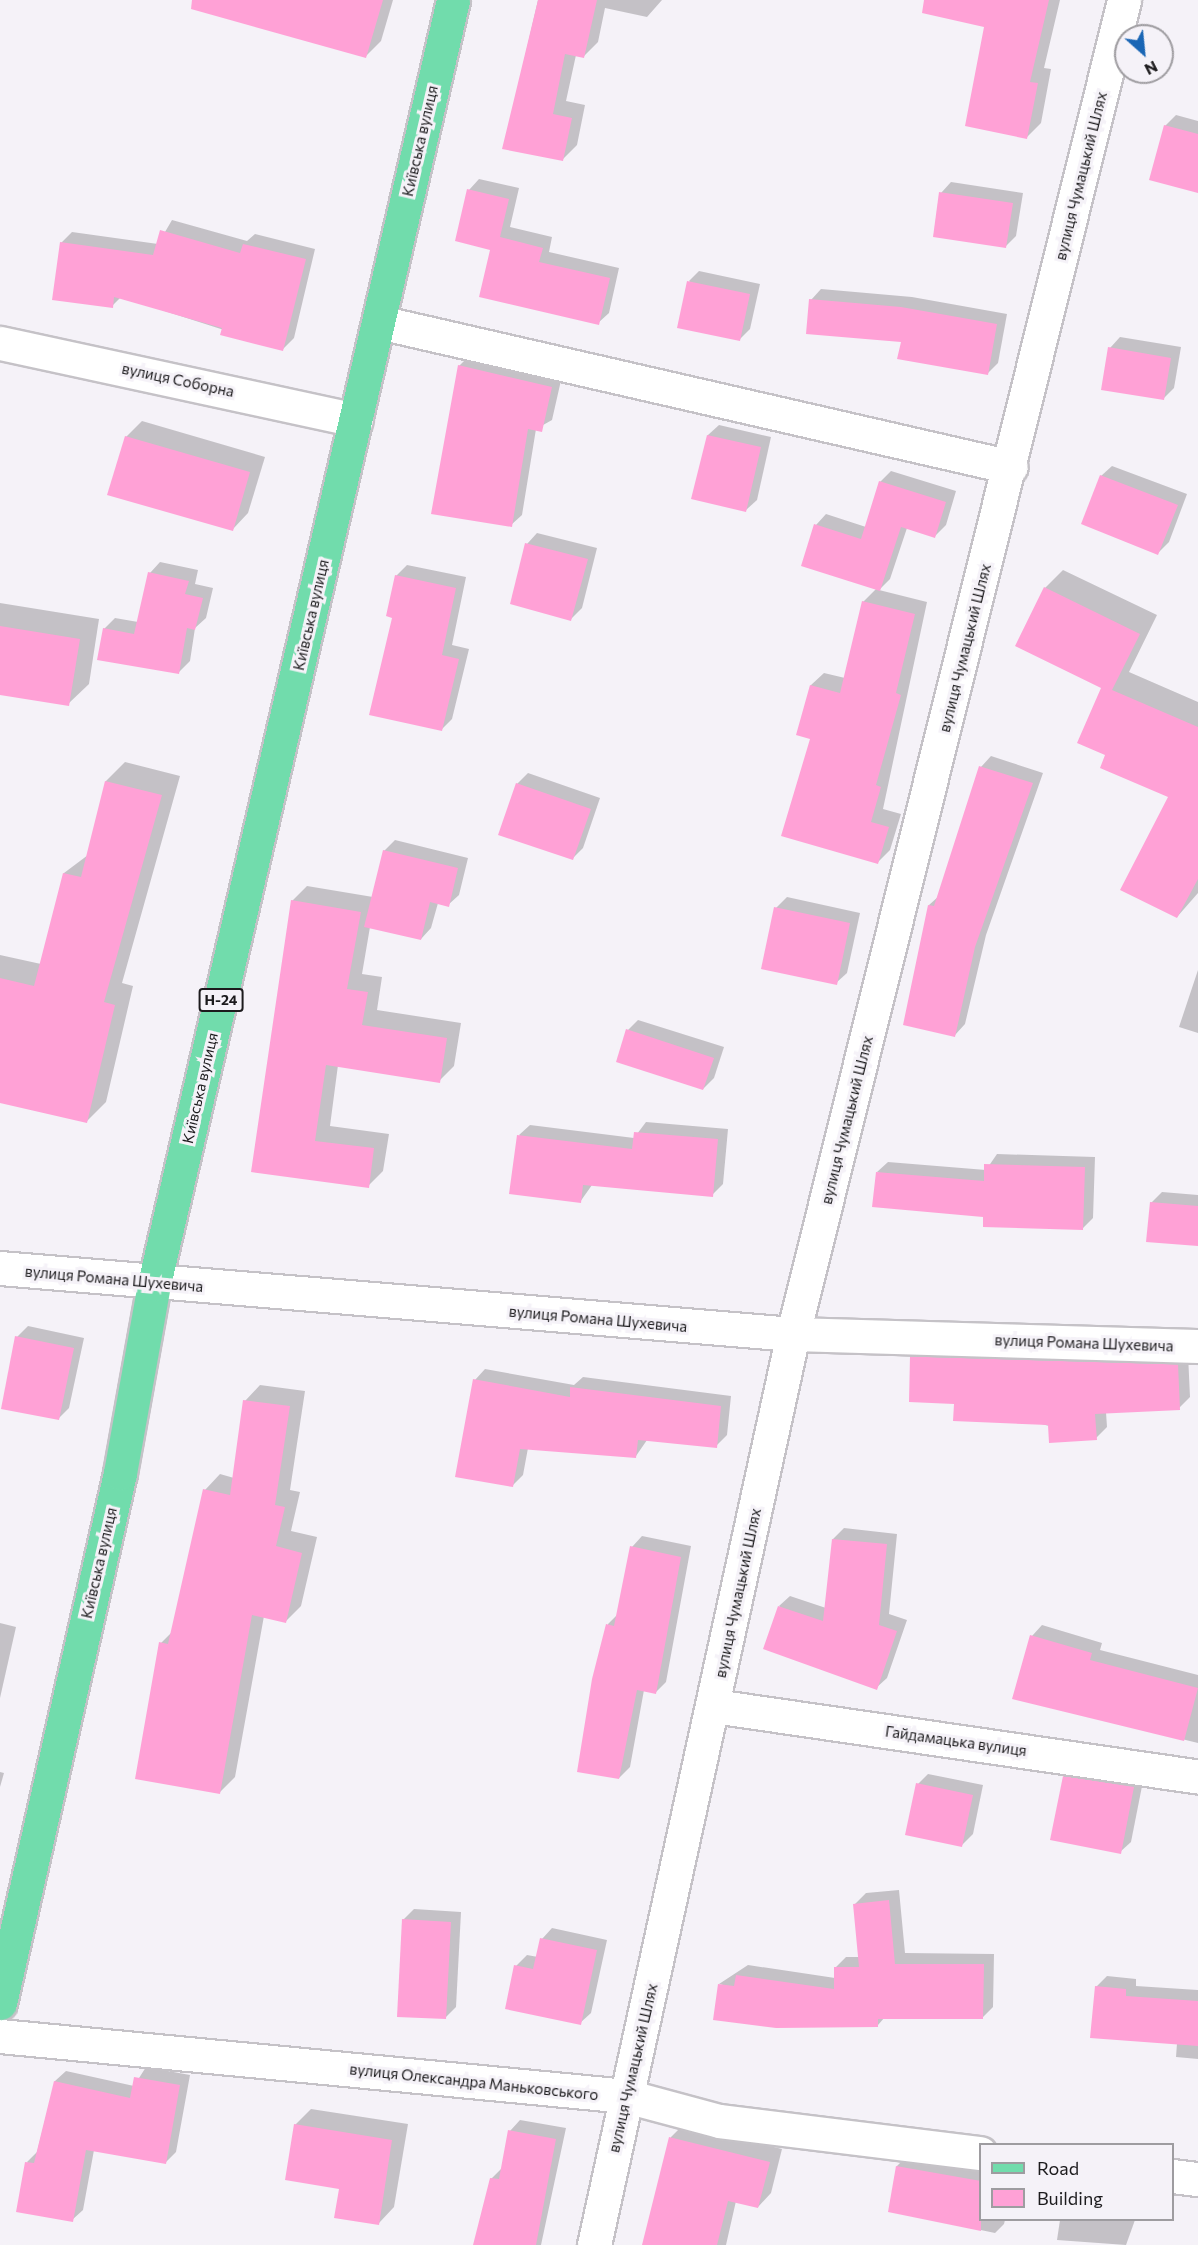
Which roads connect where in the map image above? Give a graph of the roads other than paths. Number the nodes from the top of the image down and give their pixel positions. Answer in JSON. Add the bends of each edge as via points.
{"nodes":[{"id":1,"x":453,"y":0,"type":"edge"},
{"id":2,"x":1124,"y":0,"type":"edge"},
{"id":3,"x":379,"y":322,"type":"junction"},
{"id":4,"x":0,"y":343,"type":"edge"},
{"id":5,"x":356,"y":420,"type":"junction"},
{"id":6,"x":1011,"y":467,"type":"junction"},
{"id":7,"x":0,"y":1268,"type":"edge"},
{"id":8,"x":154,"y":1284,"type":"junction"},
{"id":9,"x":793,"y":1334,"type":"junction"},
{"id":10,"x":1198,"y":1346,"type":"edge"},
{"id":11,"x":714,"y":1706,"type":"junction"},
{"id":12,"x":1198,"y":1777,"type":"edge"},
{"id":13,"x":0,"y":2003,"type":"edge"},
{"id":14,"x":0,"y":2036,"type":"edge"},
{"id":15,"x":626,"y":2096,"type":"junction"},
{"id":16,"x":979,"y":2153,"type":"edge"},
{"id":17,"x":1174,"y":2176,"type":"edge"},
{"id":18,"x":1198,"y":2179,"type":"edge"},
{"id":19,"x":594,"y":2245,"type":"edge"}],
"edges":[{"from":1,"to":3,"type":"main road","name":"Київська вулиця","number":"Н-24"},
{"from":2,"to":6,"type":"street","name":"вулиця Чумацький Шлях"},
{"from":3,"to":5,"type":"main road","name":"Київська вулиця","number":"Н-24"},
{"from":3,"to":6,"type":"street"},
{"from":4,"to":5,"type":"street","name":"вулиця Соборна"},
{"from":5,"to":8,"type":"main road","name":"Київська вулиця","number":"Н-24"},
{"from":6,"to":9,"type":"street","name":"вулиця Чумацький Шлях"},
{"from":7,"to":8,"type":"street","name":"вулиця Романа Шухевича"},
{"from":8,"to":9,"type":"street","name":"вулиця Романа Шухевича"},
{"from":8,"to":13,"type":"main road","name":"Київська вулиця","number":"Н-24","via":[[120,1473]]},
{"from":9,"to":10,"type":"street","name":"вулиця Романа Шухевича"},
{"from":9,"to":11,"type":"street","name":"вулиця Чумацький Шлях"},
{"from":11,"to":12,"type":"street","name":"Гайдамацька вулиця"},
{"from":11,"to":15,"type":"street","name":"вулиця Чумацький Шлях"},
{"from":14,"to":15,"type":"street","name":"вулиця Олександра Маньковського"},
{"from":15,"to":16,"type":"street","name":"вулиця Олександра Маньковського","via":[[719,2121]]},
{"from":15,"to":19,"type":"street","name":"вулиця Чумацький Шлях"},
{"from":17,"to":18,"type":"street"}]}
